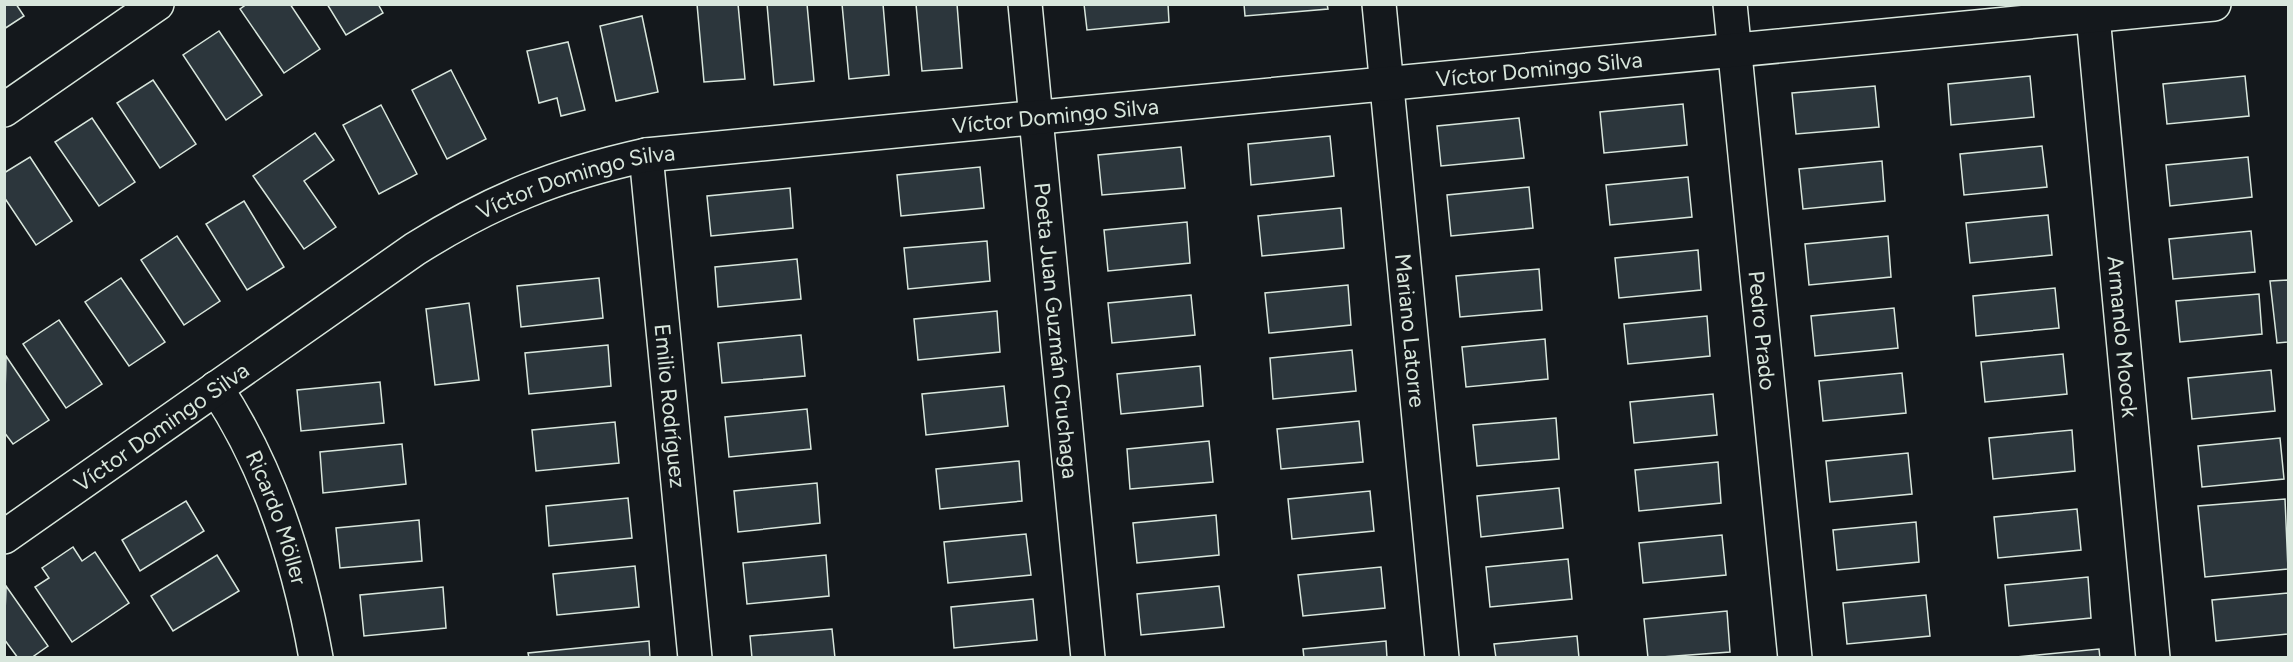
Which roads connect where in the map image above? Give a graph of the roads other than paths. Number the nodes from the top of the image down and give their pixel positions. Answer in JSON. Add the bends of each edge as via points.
{"nodes":[{"id":1,"x":157,"y":4,"type":"edge"},
{"id":2,"x":1025,"y":4,"type":"edge"},
{"id":3,"x":1380,"y":4,"type":"edge"},
{"id":4,"x":1730,"y":4,"type":"edge"},
{"id":5,"x":2214,"y":4,"type":"edge"},
{"id":6,"x":2092,"y":16,"type":"junction"},
{"id":7,"x":1735,"y":51,"type":"junction"},
{"id":8,"x":1387,"y":84,"type":"junction"},
{"id":9,"x":4,"y":110,"type":"edge"},
{"id":10,"x":1036,"y":117,"type":"junction"},
{"id":11,"x":646,"y":155,"type":"junction"},
{"id":12,"x":216,"y":388,"type":"junction"},
{"id":13,"x":4,"y":537,"type":"edge"},
{"id":14,"x":316,"y":657,"type":"edge"},
{"id":15,"x":695,"y":657,"type":"edge"},
{"id":16,"x":1088,"y":657,"type":"edge"},
{"id":17,"x":1442,"y":657,"type":"edge"},
{"id":18,"x":1795,"y":657,"type":"edge"},
{"id":19,"x":2153,"y":657,"type":"edge"}],
"edges":[{"from":1,"to":9,"type":"street"},
{"from":2,"to":10,"type":"street","name":"Poeta Juan Guzmán Cruchaga"},
{"from":3,"to":8,"type":"street","name":"Mariano Latorre"},
{"from":4,"to":7,"type":"street","name":"Pedro Prado"},
{"from":5,"to":6,"type":"street","name":"Víctor Domingo Silva"},
{"from":6,"to":7,"type":"street","name":"Víctor Domingo Silva"},
{"from":6,"to":19,"type":"street","name":"Armando Moock"},
{"from":7,"to":8,"type":"street","name":"Víctor Domingo Silva"},
{"from":7,"to":18,"type":"street","name":"Pedro Prado"},
{"from":8,"to":10,"type":"street","name":"Víctor Domingo Silva"},
{"from":8,"to":17,"type":"street","name":"Mariano Latorre"},
{"from":10,"to":11,"type":"street","name":"Víctor Domingo Silva"},
{"from":10,"to":16,"type":"street","name":"Poeta Juan Guzmán Cruchaga"},
{"from":11,"to":12,"type":"street","name":"Víctor Domingo Silva","via":[[541,184],[455,224]]},
{"from":11,"to":15,"type":"street","name":"Emilio Rodríguez"},
{"from":12,"to":13,"type":"street","name":"Víctor Domingo Silva"},
{"from":12,"to":14,"type":"street","name":"Ricardo Möller","via":[[240,426],[268,484],[306,600]]}]}
